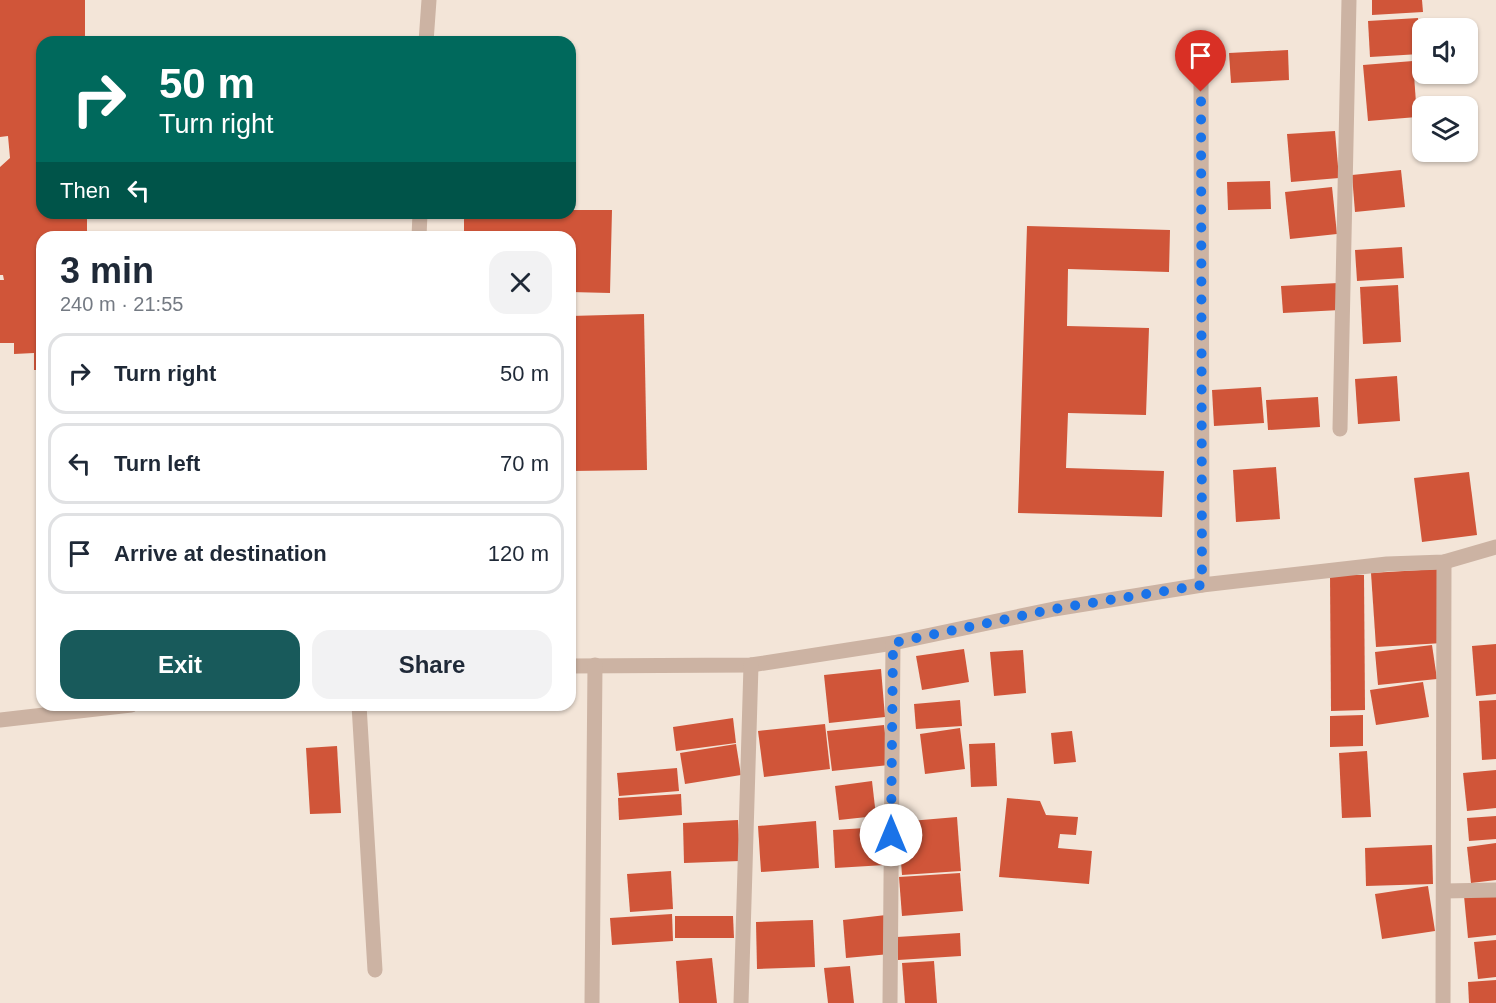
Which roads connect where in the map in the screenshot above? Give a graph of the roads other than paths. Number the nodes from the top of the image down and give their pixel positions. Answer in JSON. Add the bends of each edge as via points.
{"nodes":[{"id":1,"x":429,"y":0,"type":"edge"},
{"id":2,"x":1349,"y":0,"type":"edge"},
{"id":3,"x":426,"y":36,"type":"edge"},
{"id":4,"x":1201,"y":69,"type":"dead end"},
{"id":5,"x":1340,"y":429,"type":"dead end"},
{"id":6,"x":1496,"y":547,"type":"edge"},
{"id":7,"x":1444,"y":562,"type":"junction"},
{"id":8,"x":1202,"y":585,"type":"junction"},
{"id":9,"x":893,"y":643,"type":"junction"},
{"id":10,"x":595,"y":665,"type":"junction"},
{"id":11,"x":751,"y":665,"type":"junction"},
{"id":12,"x":576,"y":666,"type":"edge"},
{"id":13,"x":79,"y":711,"type":"edge"},
{"id":14,"x":359,"y":711,"type":"edge"},
{"id":15,"x":0,"y":720,"type":"edge"},
{"id":16,"x":1496,"y":890,"type":"edge"},
{"id":17,"x":1444,"y":891,"type":"junction"},
{"id":18,"x":375,"y":970,"type":"dead end"},
{"id":19,"x":1443,"y":997,"type":"edge"},
{"id":20,"x":592,"y":1003,"type":"edge"},
{"id":21,"x":741,"y":1003,"type":"edge"},
{"id":22,"x":890,"y":1003,"type":"edge"},
{"id":23,"x":1456,"y":1003,"type":"edge"}],
"edges":[{"from":1,"to":3,"type":"street"},
{"from":2,"to":5,"type":"street"},
{"from":4,"to":8,"type":"street"},
{"from":6,"to":7,"type":"street"},
{"from":7,"to":8,"type":"street","via":[[1387,564]]},
{"from":7,"to":17,"type":"street"},
{"from":8,"to":9,"type":"street","via":[[1054,609]]},
{"from":9,"to":11,"type":"street"},
{"from":9,"to":22,"type":"street"},
{"from":10,"to":11,"type":"street"},
{"from":10,"to":12,"type":"street"},
{"from":10,"to":20,"type":"street"},
{"from":11,"to":21,"type":"street"},
{"from":13,"to":15,"type":"street"},
{"from":14,"to":18,"type":"street"},
{"from":16,"to":17,"type":"street"},
{"from":17,"to":19,"type":"street"},
{"from":19,"to":23,"type":"street"}]}
